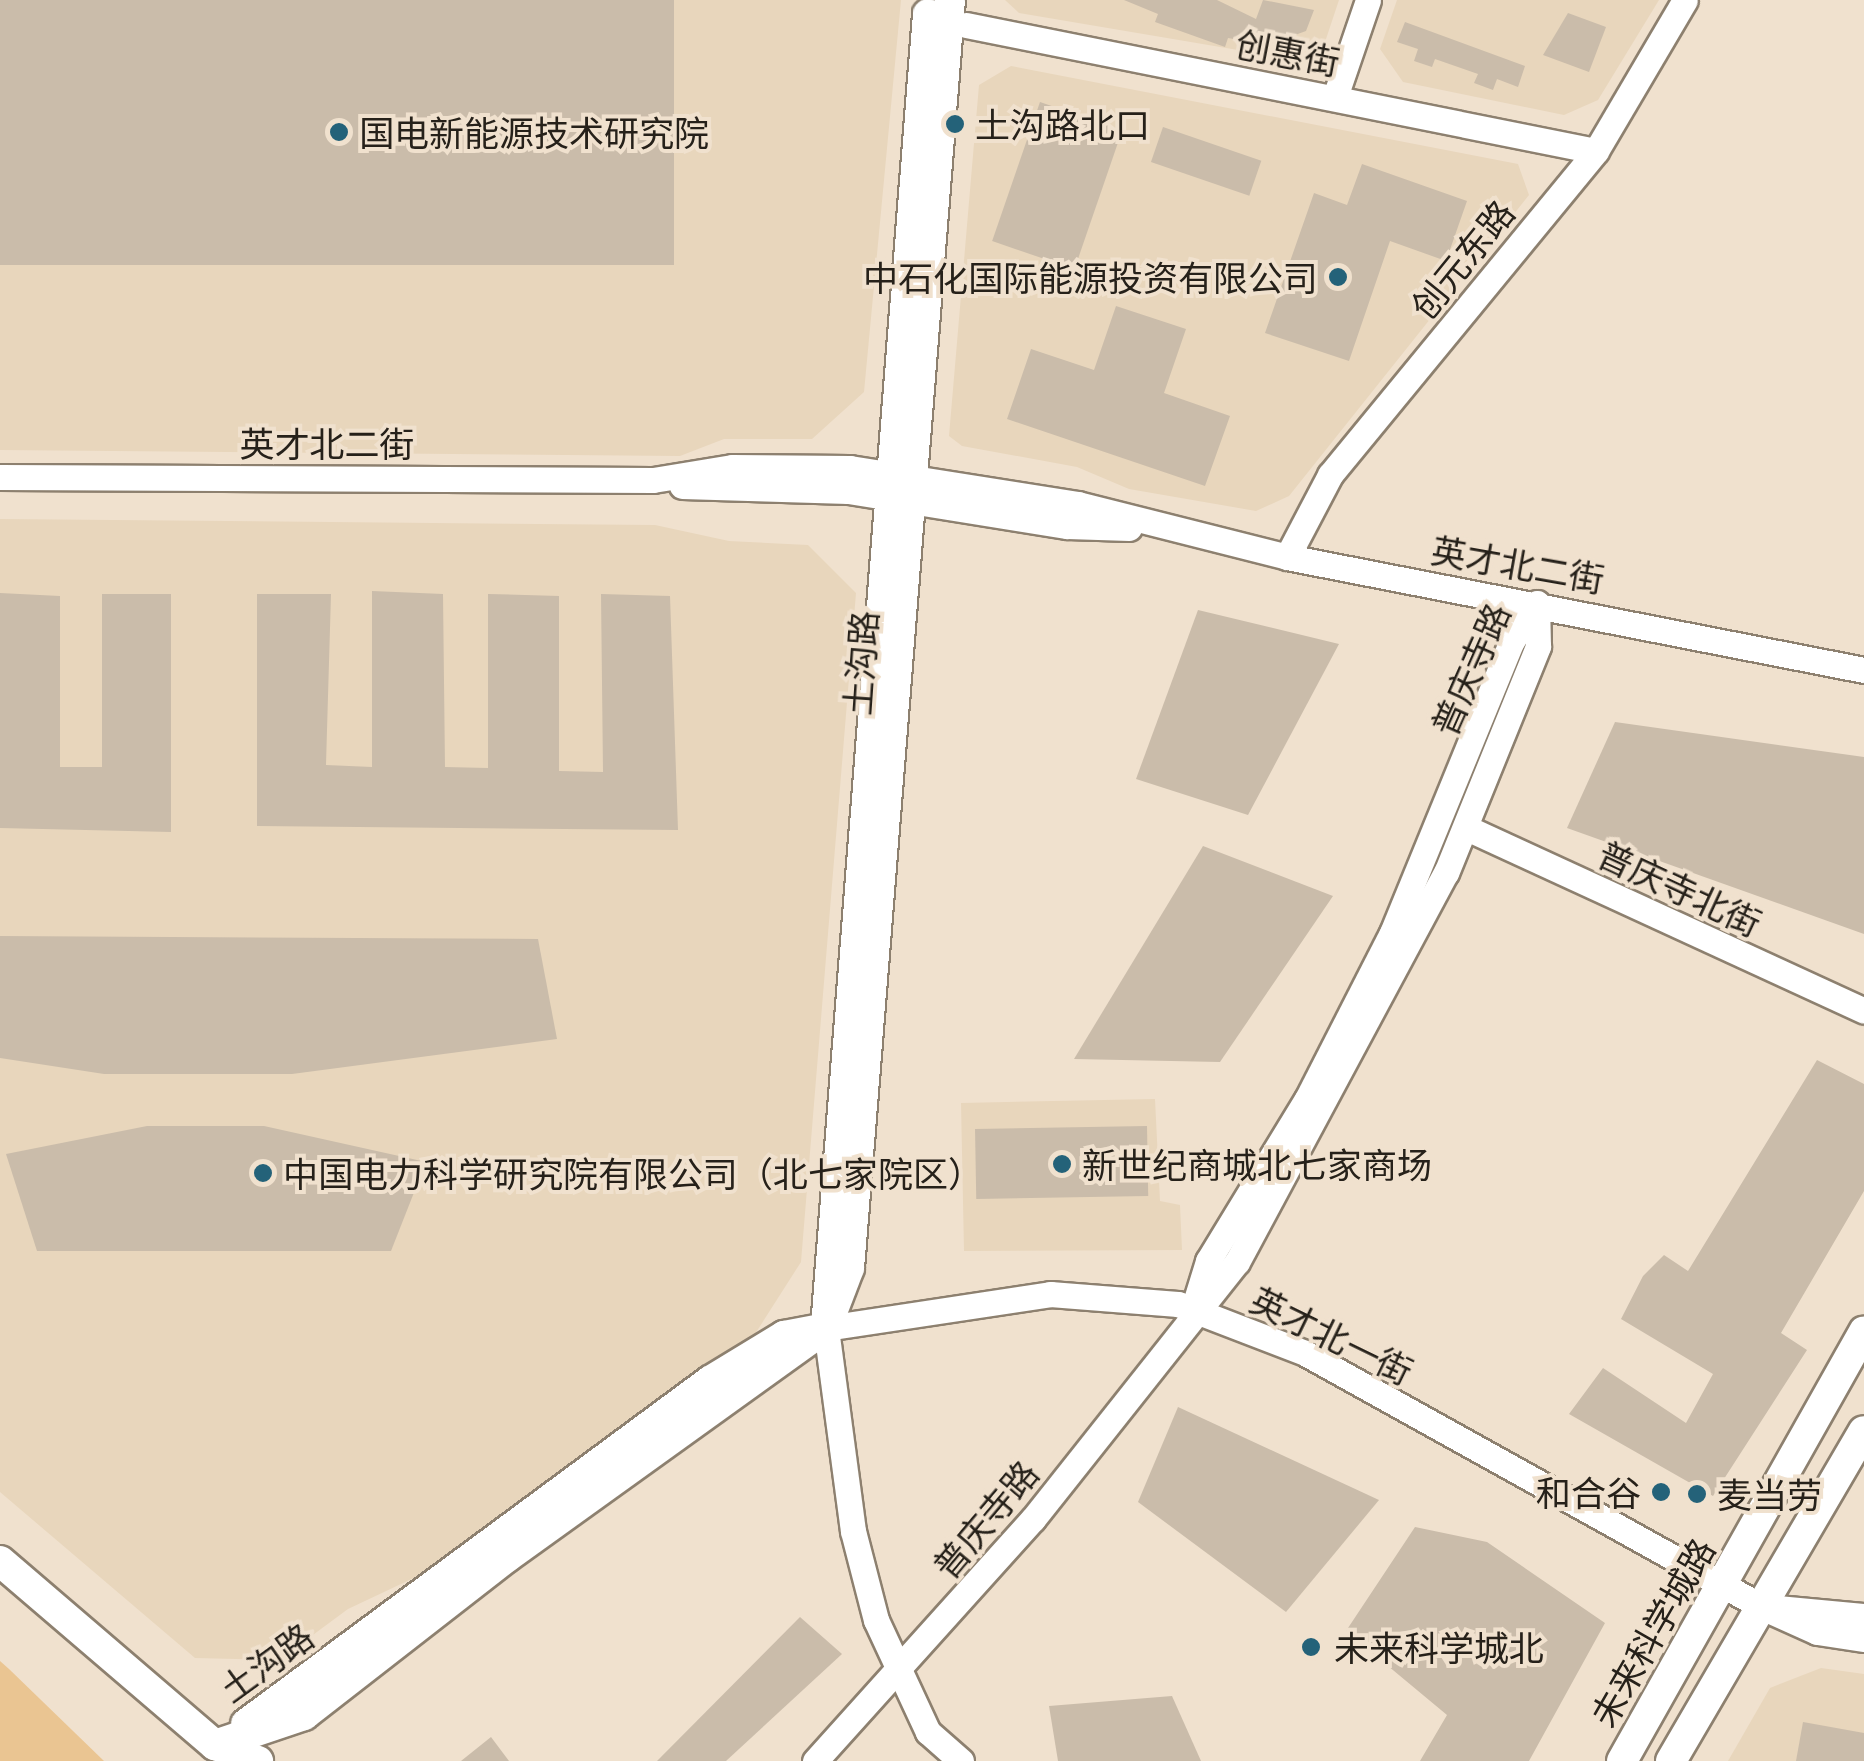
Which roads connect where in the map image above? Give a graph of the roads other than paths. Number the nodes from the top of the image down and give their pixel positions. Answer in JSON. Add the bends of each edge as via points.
{"nodes":[{"id":1,"x":929,"y":0,"type":"edge"},
{"id":2,"x":1368,"y":0,"type":"edge"},
{"id":3,"x":1686,"y":0,"type":"edge"},
{"id":4,"x":958,"y":12,"type":"edge"},
{"id":5,"x":1334,"y":97,"type":"junction"},
{"id":6,"x":1596,"y":151,"type":"junction"},
{"id":7,"x":0,"y":476,"type":"edge"},
{"id":8,"x":900,"y":487,"type":"junction"},
{"id":9,"x":1287,"y":557,"type":"junction"},
{"id":10,"x":1537,"y":603,"type":"junction"},
{"id":11,"x":1864,"y":670,"type":"edge"},
{"id":12,"x":1466,"y":828,"type":"junction"},
{"id":13,"x":1864,"y":1011,"type":"edge"},
{"id":14,"x":1193,"y":1310,"type":"junction"},
{"id":15,"x":826,"y":1328,"type":"junction"},
{"id":16,"x":1864,"y":1331,"type":"edge"},
{"id":17,"x":1864,"y":1432,"type":"edge"},
{"id":18,"x":0,"y":1561,"type":"edge"},
{"id":19,"x":1722,"y":1584,"type":"junction"},
{"id":20,"x":1764,"y":1608,"type":"junction"},
{"id":21,"x":1864,"y":1616,"type":"edge"},
{"id":22,"x":1864,"y":1639,"type":"edge"},
{"id":23,"x":901,"y":1671,"type":"junction"},
{"id":24,"x":215,"y":1756,"type":"edge"},
{"id":25,"x":258,"y":1761,"type":"edge"},
{"id":26,"x":815,"y":1761,"type":"edge"},
{"id":27,"x":961,"y":1761,"type":"edge"},
{"id":28,"x":1622,"y":1761,"type":"edge"},
{"id":29,"x":1671,"y":1761,"type":"edge"}],
"edges":[{"from":1,"to":8,"type":"main road","name":"土沟路"},
{"from":2,"to":5,"type":"street"},
{"from":3,"to":6,"type":"street","name":"创元东路"},
{"from":4,"to":5,"type":"street","name":"创惠街"},
{"from":4,"to":8,"type":"main road","name":"土沟路"},
{"from":5,"to":6,"type":"street","name":"创惠街"},
{"from":6,"to":9,"type":"street","name":"创元东路","via":[[1330,475]]},
{"from":7,"to":8,"type":"street","name":"英才北二街"},
{"from":8,"to":9,"type":"street","name":"英才北二街","via":[[1067,526],[1159,529]]},
{"from":8,"to":15,"type":"main road","name":"土沟路","via":[[849,1268]]},
{"from":9,"to":10,"type":"street","name":"英才北二街"},
{"from":10,"to":11,"type":"street","name":"英才北二街"},
{"from":10,"to":12,"type":"street","name":"普庆寺路","via":[[1538,646]]},
{"from":10,"to":14,"type":"street","name":"普庆寺路","via":[[1512,641],[1392,933],[1307,1099],[1208,1261]]},
{"from":12,"to":13,"type":"street","name":"普庆寺北街"},
{"from":12,"to":14,"type":"street","name":"普庆寺路","via":[[1374,1016],[1237,1262]]},
{"from":14,"to":15,"type":"street","name":"英才北一街","via":[[1050,1294]]},
{"from":14,"to":19,"type":"street","name":"英才北一街","via":[[1306,1352]]},
{"from":14,"to":23,"type":"street","name":"普庆寺路","via":[[1034,1519]]},
{"from":15,"to":23,"type":"street","via":[[852,1531],[876,1620]]},
{"from":15,"to":24,"type":"main road","name":"土沟路","via":[[507,1557],[304,1714]]},
{"from":16,"to":19,"type":"main road","name":"未来科学城路"},
{"from":17,"to":20,"type":"main road"},
{"from":18,"to":24,"type":"main road"},
{"from":19,"to":20,"type":"street","name":"英才北一街"},
{"from":19,"to":28,"type":"main road","name":"未来科学城路"},
{"from":20,"to":21,"type":"street","name":"英才北一街"},
{"from":20,"to":22,"type":"street","name":"英才北一街","via":[[1818,1632]]},
{"from":20,"to":29,"type":"main road"},
{"from":23,"to":26,"type":"street","name":"普庆寺路"},
{"from":23,"to":27,"type":"street","via":[[928,1732]]},
{"from":24,"to":25,"type":"main road"}]}
